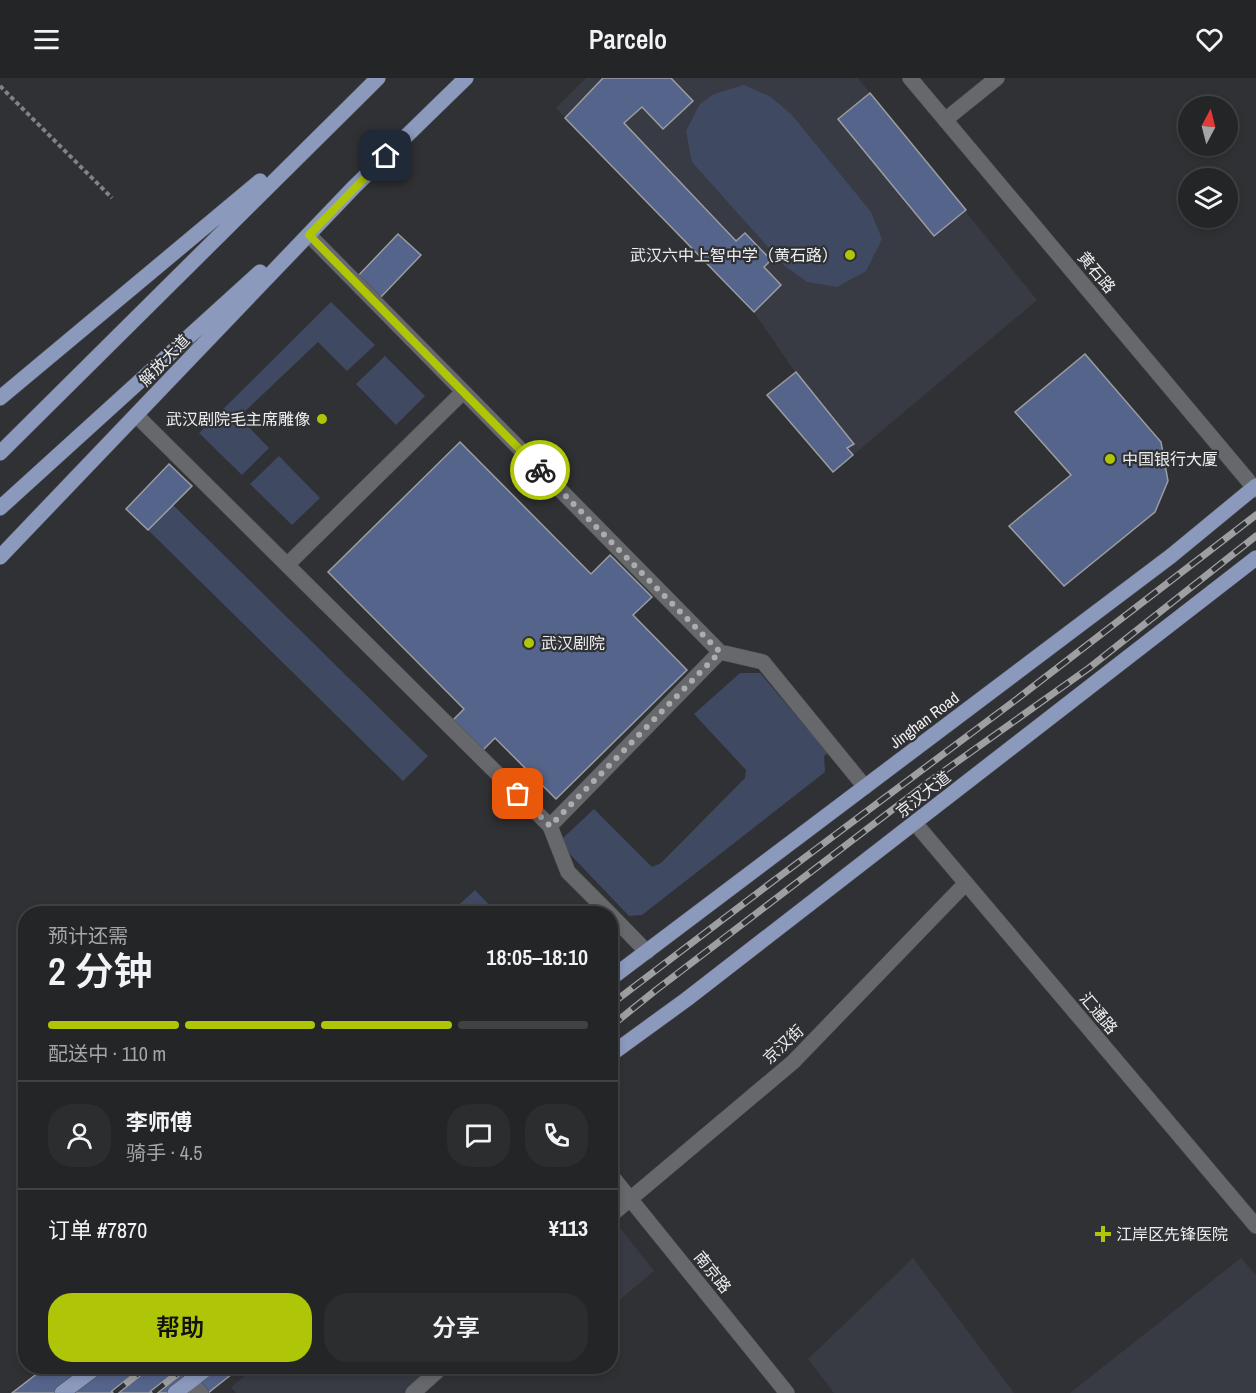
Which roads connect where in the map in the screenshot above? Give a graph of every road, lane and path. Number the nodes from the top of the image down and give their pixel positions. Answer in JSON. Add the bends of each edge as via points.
{"nodes":[{"id":1,"x":378,"y":78,"type":"edge"},
{"id":2,"x":466,"y":78,"type":"edge"},
{"id":3,"x":910,"y":78,"type":"edge"},
{"id":4,"x":997,"y":78,"type":"edge"},
{"id":5,"x":0,"y":86,"type":"edge"},
{"id":6,"x":339,"y":116,"type":"junction"},
{"id":7,"x":945,"y":120,"type":"junction"},
{"id":8,"x":354,"y":187,"type":"junction"},
{"id":9,"x":112,"y":198,"type":"dead end"},
{"id":10,"x":309,"y":235,"type":"junction"},
{"id":11,"x":463,"y":392,"type":"junction"},
{"id":12,"x":0,"y":398,"type":"edge"},
{"id":13,"x":136,"y":415,"type":"junction"},
{"id":14,"x":0,"y":453,"type":"edge"},
{"id":15,"x":1255,"y":488,"type":"edge"},
{"id":16,"x":0,"y":508,"type":"edge"},
{"id":17,"x":0,"y":557,"type":"edge"},
{"id":18,"x":1256,"y":558,"type":"edge"},
{"id":19,"x":287,"y":565,"type":"junction"},
{"id":20,"x":720,"y":652,"type":"junction"},
{"id":21,"x":866,"y":787,"type":"junction"},
{"id":22,"x":915,"y":823,"type":"junction"},
{"id":23,"x":550,"y":826,"type":"junction"},
{"id":24,"x":966,"y":884,"type":"junction"},
{"id":25,"x":602,"y":906,"type":"edge"},
{"id":26,"x":618,"y":922,"type":"edge"},
{"id":27,"x":647,"y":951,"type":"junction"},
{"id":28,"x":618,"y":973,"type":"edge"},
{"id":29,"x":618,"y":1049,"type":"edge"},
{"id":30,"x":618,"y":1183,"type":"edge"},
{"id":31,"x":631,"y":1198,"type":"junction"},
{"id":32,"x":618,"y":1209,"type":"edge"},
{"id":33,"x":1256,"y":1226,"type":"edge"},
{"id":34,"x":88,"y":1374,"type":"edge"},
{"id":35,"x":199,"y":1374,"type":"edge"},
{"id":36,"x":434,"y":1374,"type":"edge"},
{"id":37,"x":190,"y":1381,"type":"junction"},
{"id":38,"x":63,"y":1393,"type":"edge"},
{"id":39,"x":175,"y":1393,"type":"edge"},
{"id":40,"x":201,"y":1393,"type":"edge"},
{"id":41,"x":413,"y":1393,"type":"edge"},
{"id":42,"x":787,"y":1393,"type":"edge"}],
"edges":[{"from":1,"to":6,"type":"main road"},
{"from":2,"to":8,"type":"main road","name":"解放大道"},
{"from":3,"to":7,"type":"street","name":"黄石路"},
{"from":4,"to":7,"type":"street"},
{"from":5,"to":9,"type":"path"},
{"from":6,"to":12,"type":"main road"},
{"from":6,"to":14,"type":"main road"},
{"from":7,"to":15,"type":"street","name":"黄石路"},
{"from":8,"to":10,"type":"main road","name":"解放大道"},
{"from":8,"to":16,"type":"main road","name":"解放大道"},
{"from":10,"to":11,"type":"street"},
{"from":10,"to":13,"type":"main road","name":"解放大道"},
{"from":11,"to":19,"type":"street"},
{"from":11,"to":20,"type":"street"},
{"from":13,"to":17,"type":"main road","name":"解放大道"},
{"from":13,"to":19,"type":"street"},
{"from":15,"to":21,"type":"main road","name":"Jinghan Road"},
{"from":18,"to":22,"type":"main road","name":"京汉大道"},
{"from":19,"to":23,"type":"street"},
{"from":20,"to":21,"type":"street","via":[[762,662]]},
{"from":20,"to":23,"type":"street"},
{"from":21,"to":27,"type":"main road","name":"Jinghan Road"},
{"from":22,"to":24,"type":"street","name":"汇通路"},
{"from":22,"to":29,"type":"main road","name":"京汉大道"},
{"from":23,"to":25,"type":"street","via":[[568,872]]},
{"from":24,"to":31,"type":"street","name":"京汉街","via":[[793,1062]]},
{"from":24,"to":33,"type":"street","name":"汇通路"},
{"from":26,"to":27,"type":"street"},
{"from":27,"to":28,"type":"main road","name":"Jinghan Road"},
{"from":30,"to":31,"type":"street","name":"南京路"},
{"from":31,"to":32,"type":"street","name":"京汉街"},
{"from":31,"to":42,"type":"street","name":"南京路"},
{"from":34,"to":38,"type":"main road"},
{"from":35,"to":37,"type":"main road"},
{"from":36,"to":41,"type":"street"},
{"from":37,"to":39,"type":"main road"},
{"from":37,"to":40,"type":"street"}]}
